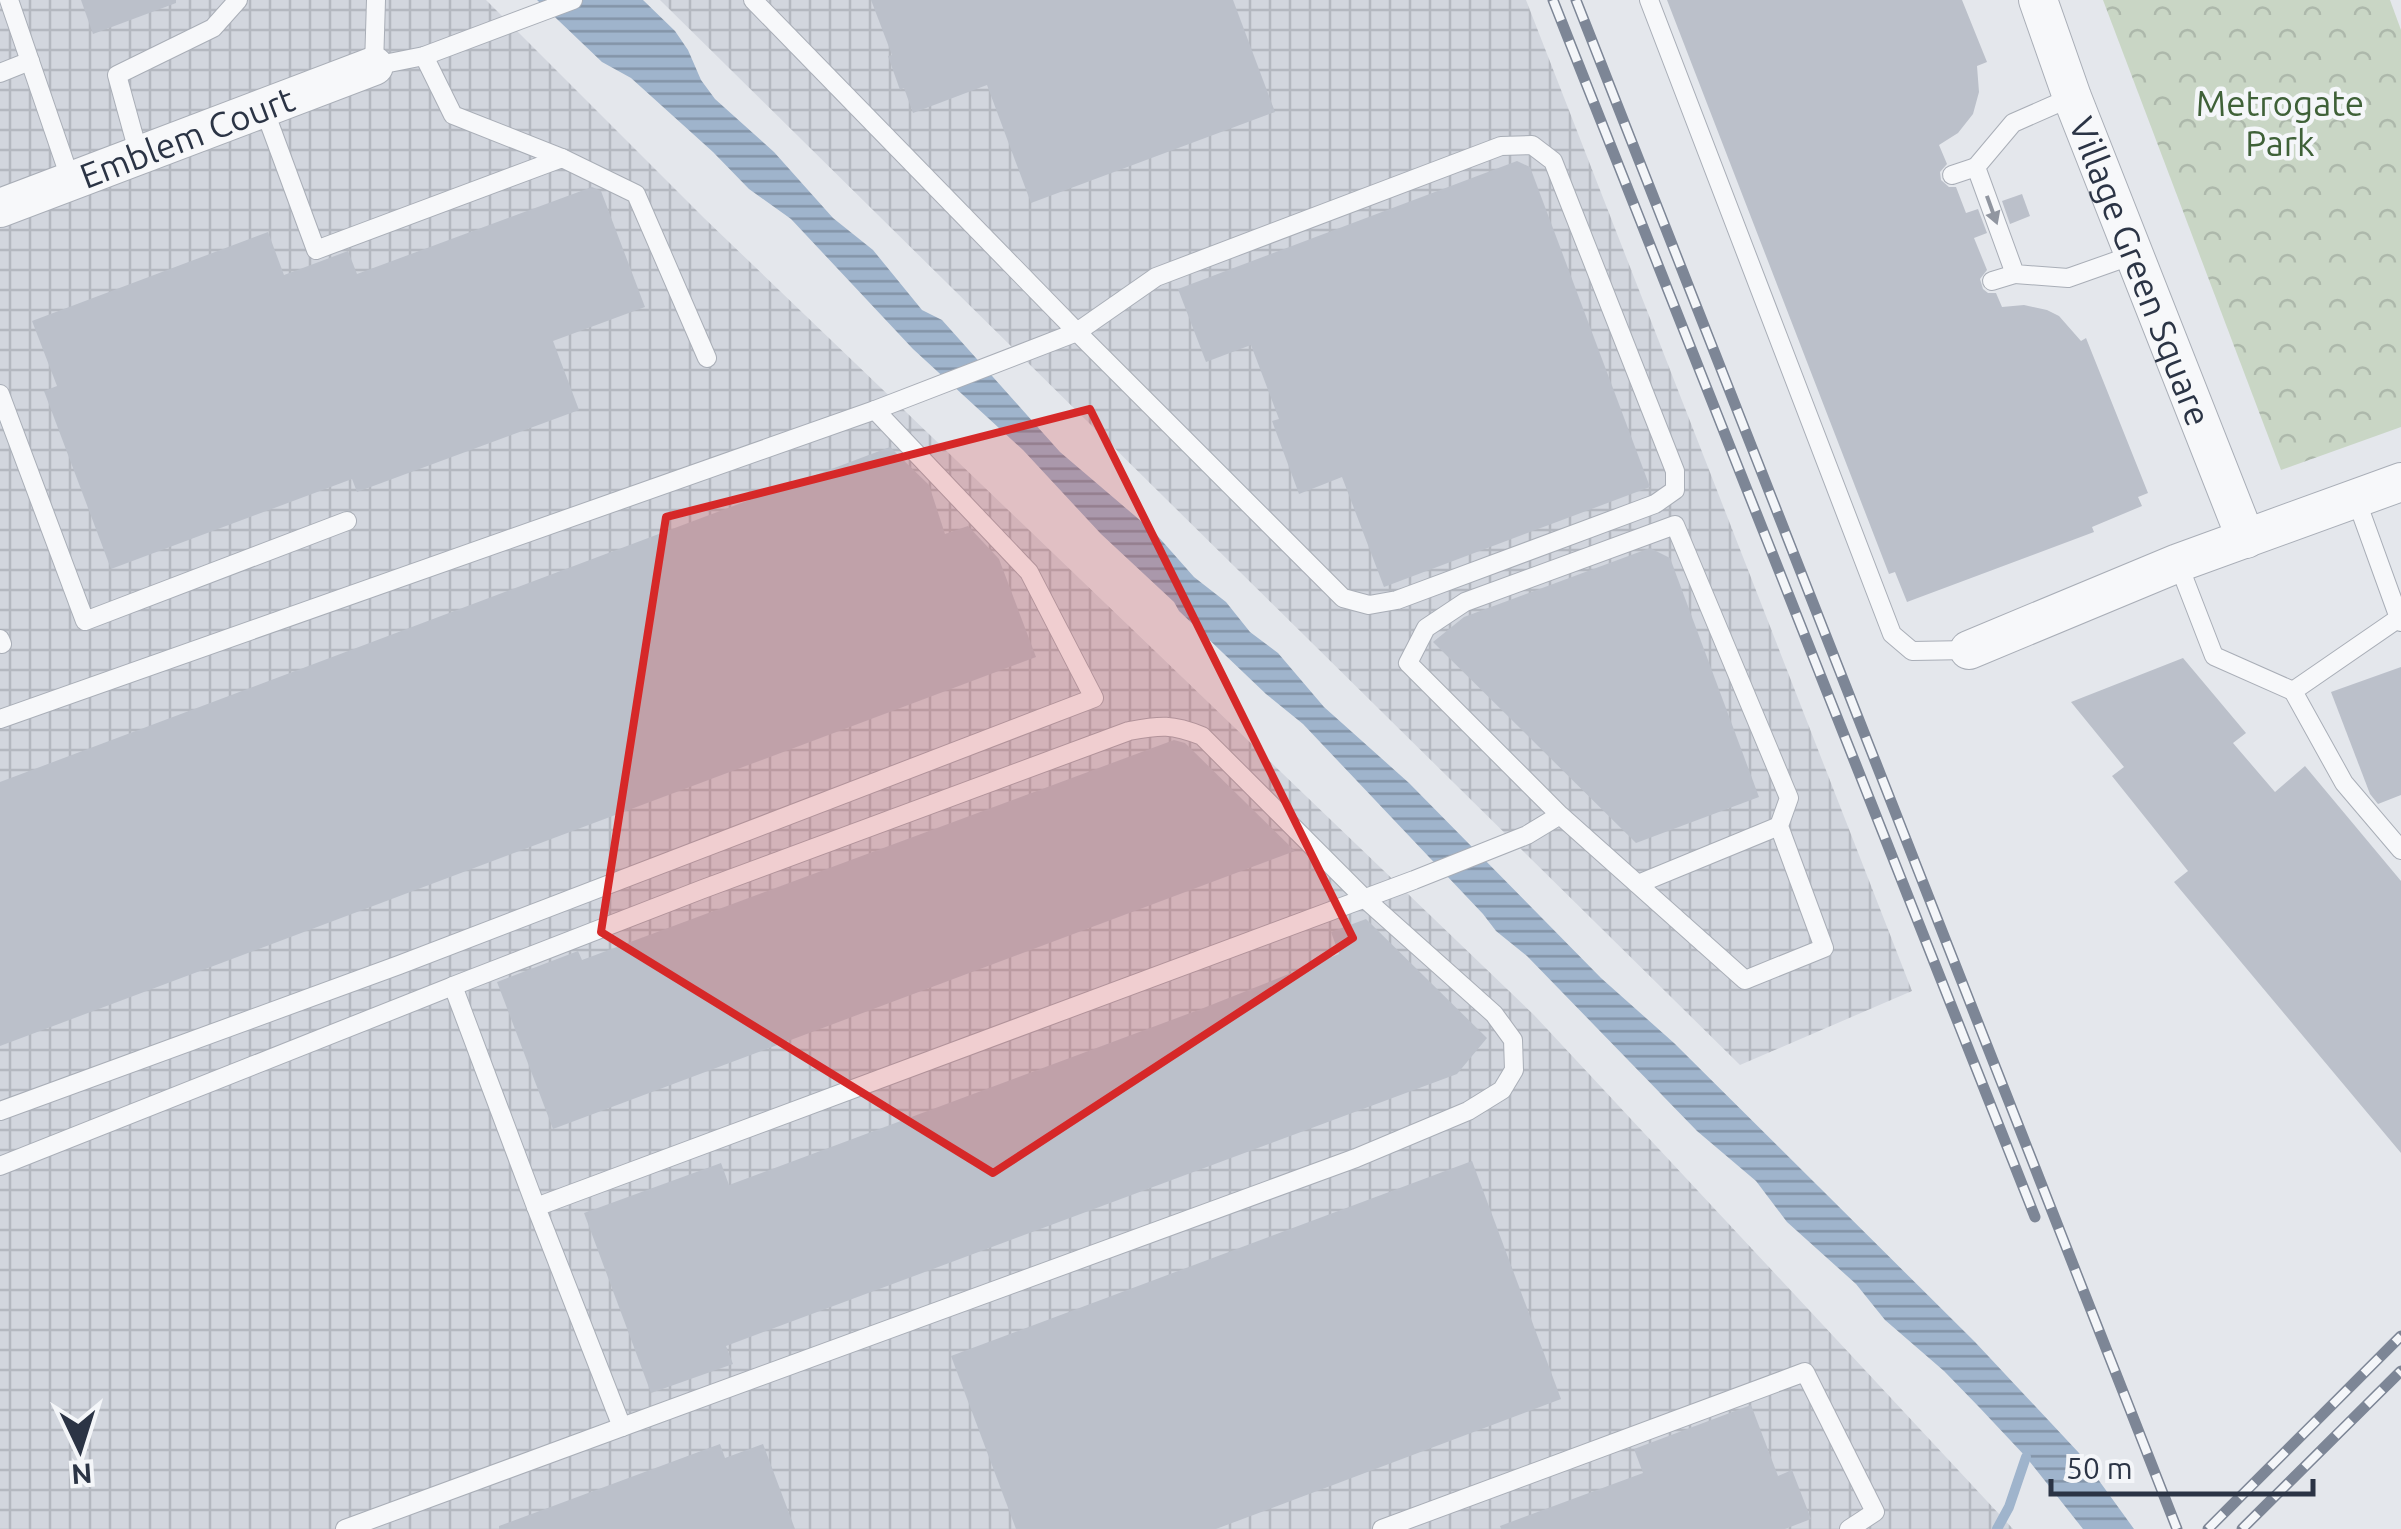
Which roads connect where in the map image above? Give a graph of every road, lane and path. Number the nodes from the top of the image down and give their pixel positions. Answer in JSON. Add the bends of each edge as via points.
{"nodes":[{"id":1,"x":9,"y":0,"type":"edge"},
{"id":2,"x":238,"y":0,"type":"edge"},
{"id":3,"x":376,"y":0,"type":"edge"},
{"id":4,"x":573,"y":0,"type":"edge"},
{"id":5,"x":754,"y":0,"type":"edge"},
{"id":6,"x":1650,"y":0,"type":"edge"},
{"id":7,"x":2038,"y":0,"type":"edge"},
{"id":8,"x":424,"y":56,"type":"junction"},
{"id":9,"x":30,"y":61,"type":"junction"},
{"id":10,"x":374,"y":66,"type":"junction"},
{"id":11,"x":0,"y":73,"type":"edge"},
{"id":12,"x":2072,"y":97,"type":"junction"},
{"id":13,"x":264,"y":109,"type":"junction"},
{"id":14,"x":140,"y":155,"type":"junction"},
{"id":15,"x":562,"y":158,"type":"junction"},
{"id":16,"x":1976,"y":167,"type":"junction"},
{"id":17,"x":1952,"y":175,"type":"dead end"},
{"id":18,"x":71,"y":181,"type":"junction"},
{"id":19,"x":0,"y":208,"type":"edge"},
{"id":20,"x":2134,"y":255,"type":"junction"},
{"id":21,"x":2016,"y":274,"type":"junction"},
{"id":22,"x":1992,"y":281,"type":"dead end"},
{"id":23,"x":1077,"y":332,"type":"junction"},
{"id":24,"x":707,"y":358,"type":"dead end"},
{"id":25,"x":0,"y":394,"type":"edge"},
{"id":26,"x":875,"y":410,"type":"junction"},
{"id":27,"x":2401,"y":482,"type":"edge"},
{"id":28,"x":2356,"y":499,"type":"junction"},
{"id":29,"x":347,"y":521,"type":"dead end"},
{"id":30,"x":2246,"y":540,"type":"junction"},
{"id":31,"x":2178,"y":564,"type":"junction"},
{"id":32,"x":2400,"y":619,"type":"edge"},
{"id":33,"x":1969,"y":650,"type":"joint"},
{"id":34,"x":2294,"y":691,"type":"junction"},
{"id":35,"x":0,"y":718,"type":"edge"},
{"id":36,"x":1560,"y":815,"type":"junction"},
{"id":37,"x":1779,"y":826,"type":"junction"},
{"id":38,"x":2401,"y":850,"type":"edge"},
{"id":39,"x":1638,"y":884,"type":"junction"},
{"id":40,"x":1364,"y":898,"type":"junction"},
{"id":41,"x":453,"y":986,"type":"junction"},
{"id":42,"x":0,"y":1111,"type":"edge"},
{"id":43,"x":0,"y":1166,"type":"edge"},
{"id":44,"x":536,"y":1208,"type":"junction"},
{"id":45,"x":622,"y":1427,"type":"junction"},
{"id":46,"x":346,"y":1529,"type":"edge"},
{"id":47,"x":1382,"y":1529,"type":"edge"},
{"id":48,"x":1849,"y":1529,"type":"edge"}],
"edges":[{"from":1,"to":9,"type":"lane"},
{"from":2,"to":14,"type":"lane","via":[[213,28],[117,75]]},
{"from":3,"to":10,"type":"lane"},
{"from":4,"to":8,"type":"lane"},
{"from":5,"to":23,"type":"lane"},
{"from":6,"to":33,"type":"lane","via":[[1892,634],[1912,651]]},
{"from":7,"to":12,"type":"street","name":"Village Green Square"},
{"from":8,"to":10,"type":"lane"},
{"from":8,"to":15,"type":"lane","via":[[453,115]]},
{"from":9,"to":11,"type":"lane"},
{"from":9,"to":18,"type":"lane"},
{"from":10,"to":13,"type":"street","name":"Emblem Court"},
{"from":12,"to":16,"type":"lane","via":[[2013,123]]},
{"from":12,"to":20,"type":"street","name":"Village Green Square"},
{"from":13,"to":14,"type":"street","name":"Emblem Court"},
{"from":13,"to":15,"type":"lane","via":[[316,250]]},
{"from":14,"to":18,"type":"street","name":"Emblem Court"},
{"from":15,"to":24,"type":"lane","via":[[636,194]]},
{"from":16,"to":17,"type":"lane"},
{"from":16,"to":21,"type":"lane","one_way":true},
{"from":18,"to":19,"type":"street","name":"Emblem Court"},
{"from":20,"to":21,"type":"lane","via":[[2068,278]]},
{"from":20,"to":30,"type":"street","name":"Village Green Square"},
{"from":21,"to":22,"type":"lane"},
{"from":23,"to":23,"type":"lane","via":[[1156,278],[1501,146],[1532,144],[1553,160],[1675,471],[1675,490],[1655,504],[1398,600],[1356,602],[1344,598]]},
{"from":23,"to":26,"type":"lane"},
{"from":25,"to":29,"type":"lane","via":[[86,620]]},
{"from":26,"to":35,"type":"lane"},
{"from":26,"to":42,"type":"lane","via":[[1028,572],[1094,698]]},
{"from":27,"to":28,"type":"street"},
{"from":28,"to":30,"type":"street"},
{"from":28,"to":32,"type":"lane"},
{"from":30,"to":31,"type":"street"},
{"from":31,"to":33,"type":"street"},
{"from":31,"to":34,"type":"lane","via":[[2214,656]]},
{"from":32,"to":34,"type":"lane"},
{"from":34,"to":38,"type":"lane","via":[[2344,784]]},
{"from":36,"to":37,"type":"lane","via":[[1408,663],[1426,628],[1465,602],[1675,525],[1789,798]]},
{"from":36,"to":39,"type":"lane"},
{"from":36,"to":40,"type":"lane","via":[[1526,835]]},
{"from":37,"to":39,"type":"lane"},
{"from":37,"to":39,"type":"lane","via":[[1824,948],[1746,980]]},
{"from":40,"to":41,"type":"lane","via":[[1202,736],[1155,726]]},
{"from":40,"to":44,"type":"lane"},
{"from":40,"to":45,"type":"lane","via":[[1494,1014],[1512,1040],[1514,1070],[1502,1090],[1356,1158]]},
{"from":41,"to":43,"type":"lane"},
{"from":41,"to":44,"type":"lane"},
{"from":44,"to":45,"type":"lane"},
{"from":45,"to":46,"type":"lane"},
{"from":47,"to":48,"type":"lane","via":[[1805,1372],[1874,1512]]}]}
